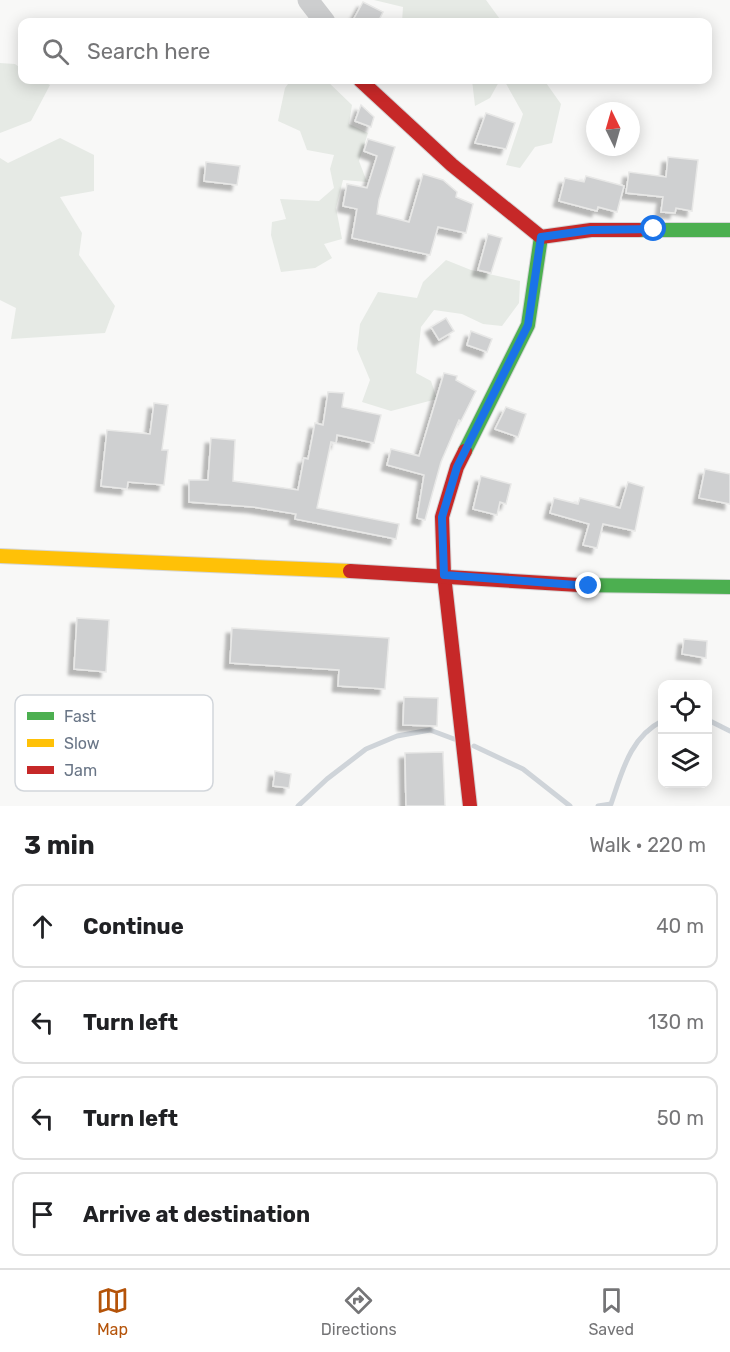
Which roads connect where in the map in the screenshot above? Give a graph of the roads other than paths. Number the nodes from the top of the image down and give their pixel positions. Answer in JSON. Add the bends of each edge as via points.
{"nodes":[{"id":1,"x":308,"y":0,"type":"edge"},
{"id":2,"x":322,"y":18,"type":"edge"},
{"id":3,"x":364,"y":84,"type":"edge"},
{"id":4,"x":730,"y":230,"type":"edge"},
{"id":5,"x":541,"y":237,"type":"junction"},
{"id":6,"x":0,"y":556,"type":"edge"},
{"id":7,"x":444,"y":575,"type":"junction"},
{"id":8,"x":730,"y":587,"type":"edge"},
{"id":9,"x":470,"y":806,"type":"edge"}],
"edges":[{"from":1,"to":2,"type":"street"},
{"from":3,"to":5,"type":"street","via":[[452,165]]},
{"from":4,"to":5,"type":"street","via":[[591,230]]},
{"from":5,"to":7,"type":"street","via":[[528,325],[457,467],[442,517]]},
{"from":6,"to":7,"type":"street"},
{"from":7,"to":8,"type":"street","via":[[589,586]]},
{"from":7,"to":9,"type":"street"}]}
